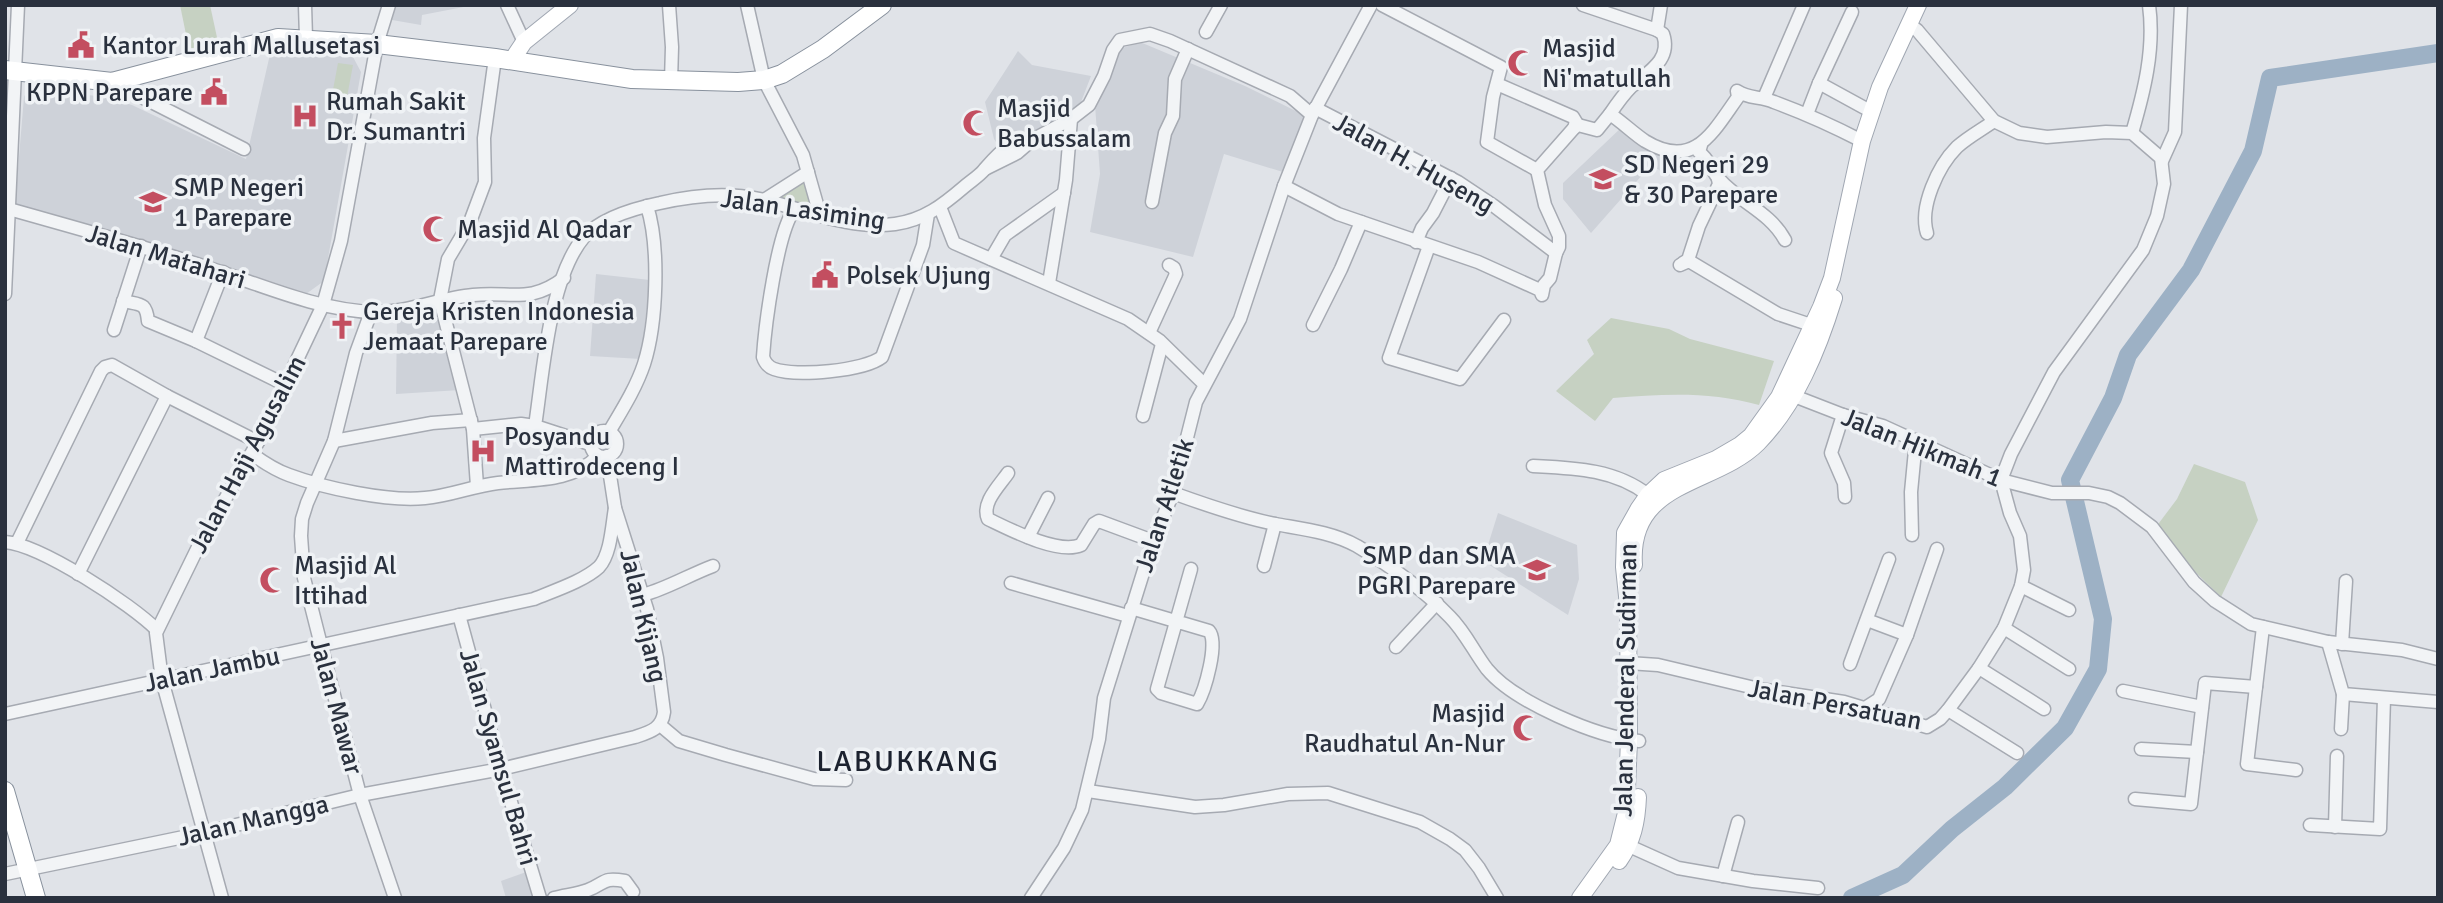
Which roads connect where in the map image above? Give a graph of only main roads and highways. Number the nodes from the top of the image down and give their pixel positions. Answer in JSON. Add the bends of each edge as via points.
{"nodes":[{"id":1,"x":570,"y":5,"type":"edge"},
{"id":2,"x":882,"y":5,"type":"edge"},
{"id":3,"x":1919,"y":5,"type":"edge"},
{"id":4,"x":1931,"y":5,"type":"edge"},
{"id":5,"x":1913,"y":27,"type":"junction"},
{"id":6,"x":539,"y":32,"type":"junction"},
{"id":7,"x":503,"y":59,"type":"junction"},
{"id":8,"x":539,"y":64,"type":"junction"},
{"id":9,"x":10,"y":71,"type":"edge"},
{"id":10,"x":1886,"y":85,"type":"junction"},
{"id":11,"x":1818,"y":328,"type":"junction"},
{"id":12,"x":1633,"y":663,"type":"junction"},
{"id":13,"x":1634,"y":741,"type":"junction"},
{"id":14,"x":5,"y":792,"type":"edge"},
{"id":15,"x":36,"y":898,"type":"edge"},
{"id":16,"x":1580,"y":898,"type":"edge"},
{"id":17,"x":1593,"y":898,"type":"edge"}],
"edges":[{"from":1,"to":6,"type":"main road"},
{"from":2,"to":8,"type":"highway","via":[[823,49],[764,80],[671,81]]},
{"from":3,"to":5,"type":"main road","name":"Jalan Jenderal Sudirman"},
{"from":4,"to":5,"type":"main road","name":"Jalan Jenderal Sudirman"},
{"from":5,"to":10,"type":"main road","name":"Jalan Jenderal Sudirman"},
{"from":6,"to":7,"type":"main road"},
{"from":6,"to":8,"type":"main road"},
{"from":7,"to":8,"type":"highway"},
{"from":7,"to":9,"type":"highway","via":[[306,38],[269,40],[112,82]]},
{"from":10,"to":11,"type":"main road","name":"Jalan Jenderal Sudirman","via":[[1842,273]]},
{"from":10,"to":11,"type":"main road","name":"Jalan Jenderal Sudirman","via":[[1862,141]]},
{"from":11,"to":12,"type":"main road","name":"Jalan Jenderal Sudirman","via":[[1794,396],[1774,425],[1738,460],[1661,498],[1642,522],[1633,557]]},
{"from":11,"to":12,"type":"main road","name":"Jalan Jenderal Sudirman","via":[[1751,436],[1716,459],[1664,480],[1629,524],[1624,542]]},
{"from":12,"to":13,"type":"main road","name":"Jalan Jenderal Sudirman"},
{"from":13,"to":16,"type":"main road","name":"Jalan Jenderal Sudirman","via":[[1623,832]]},
{"from":13,"to":17,"type":"main road","name":"Jalan Jenderal Sudirman","via":[[1637,816],[1629,846]]},
{"from":14,"to":15,"type":"highway"}]}
